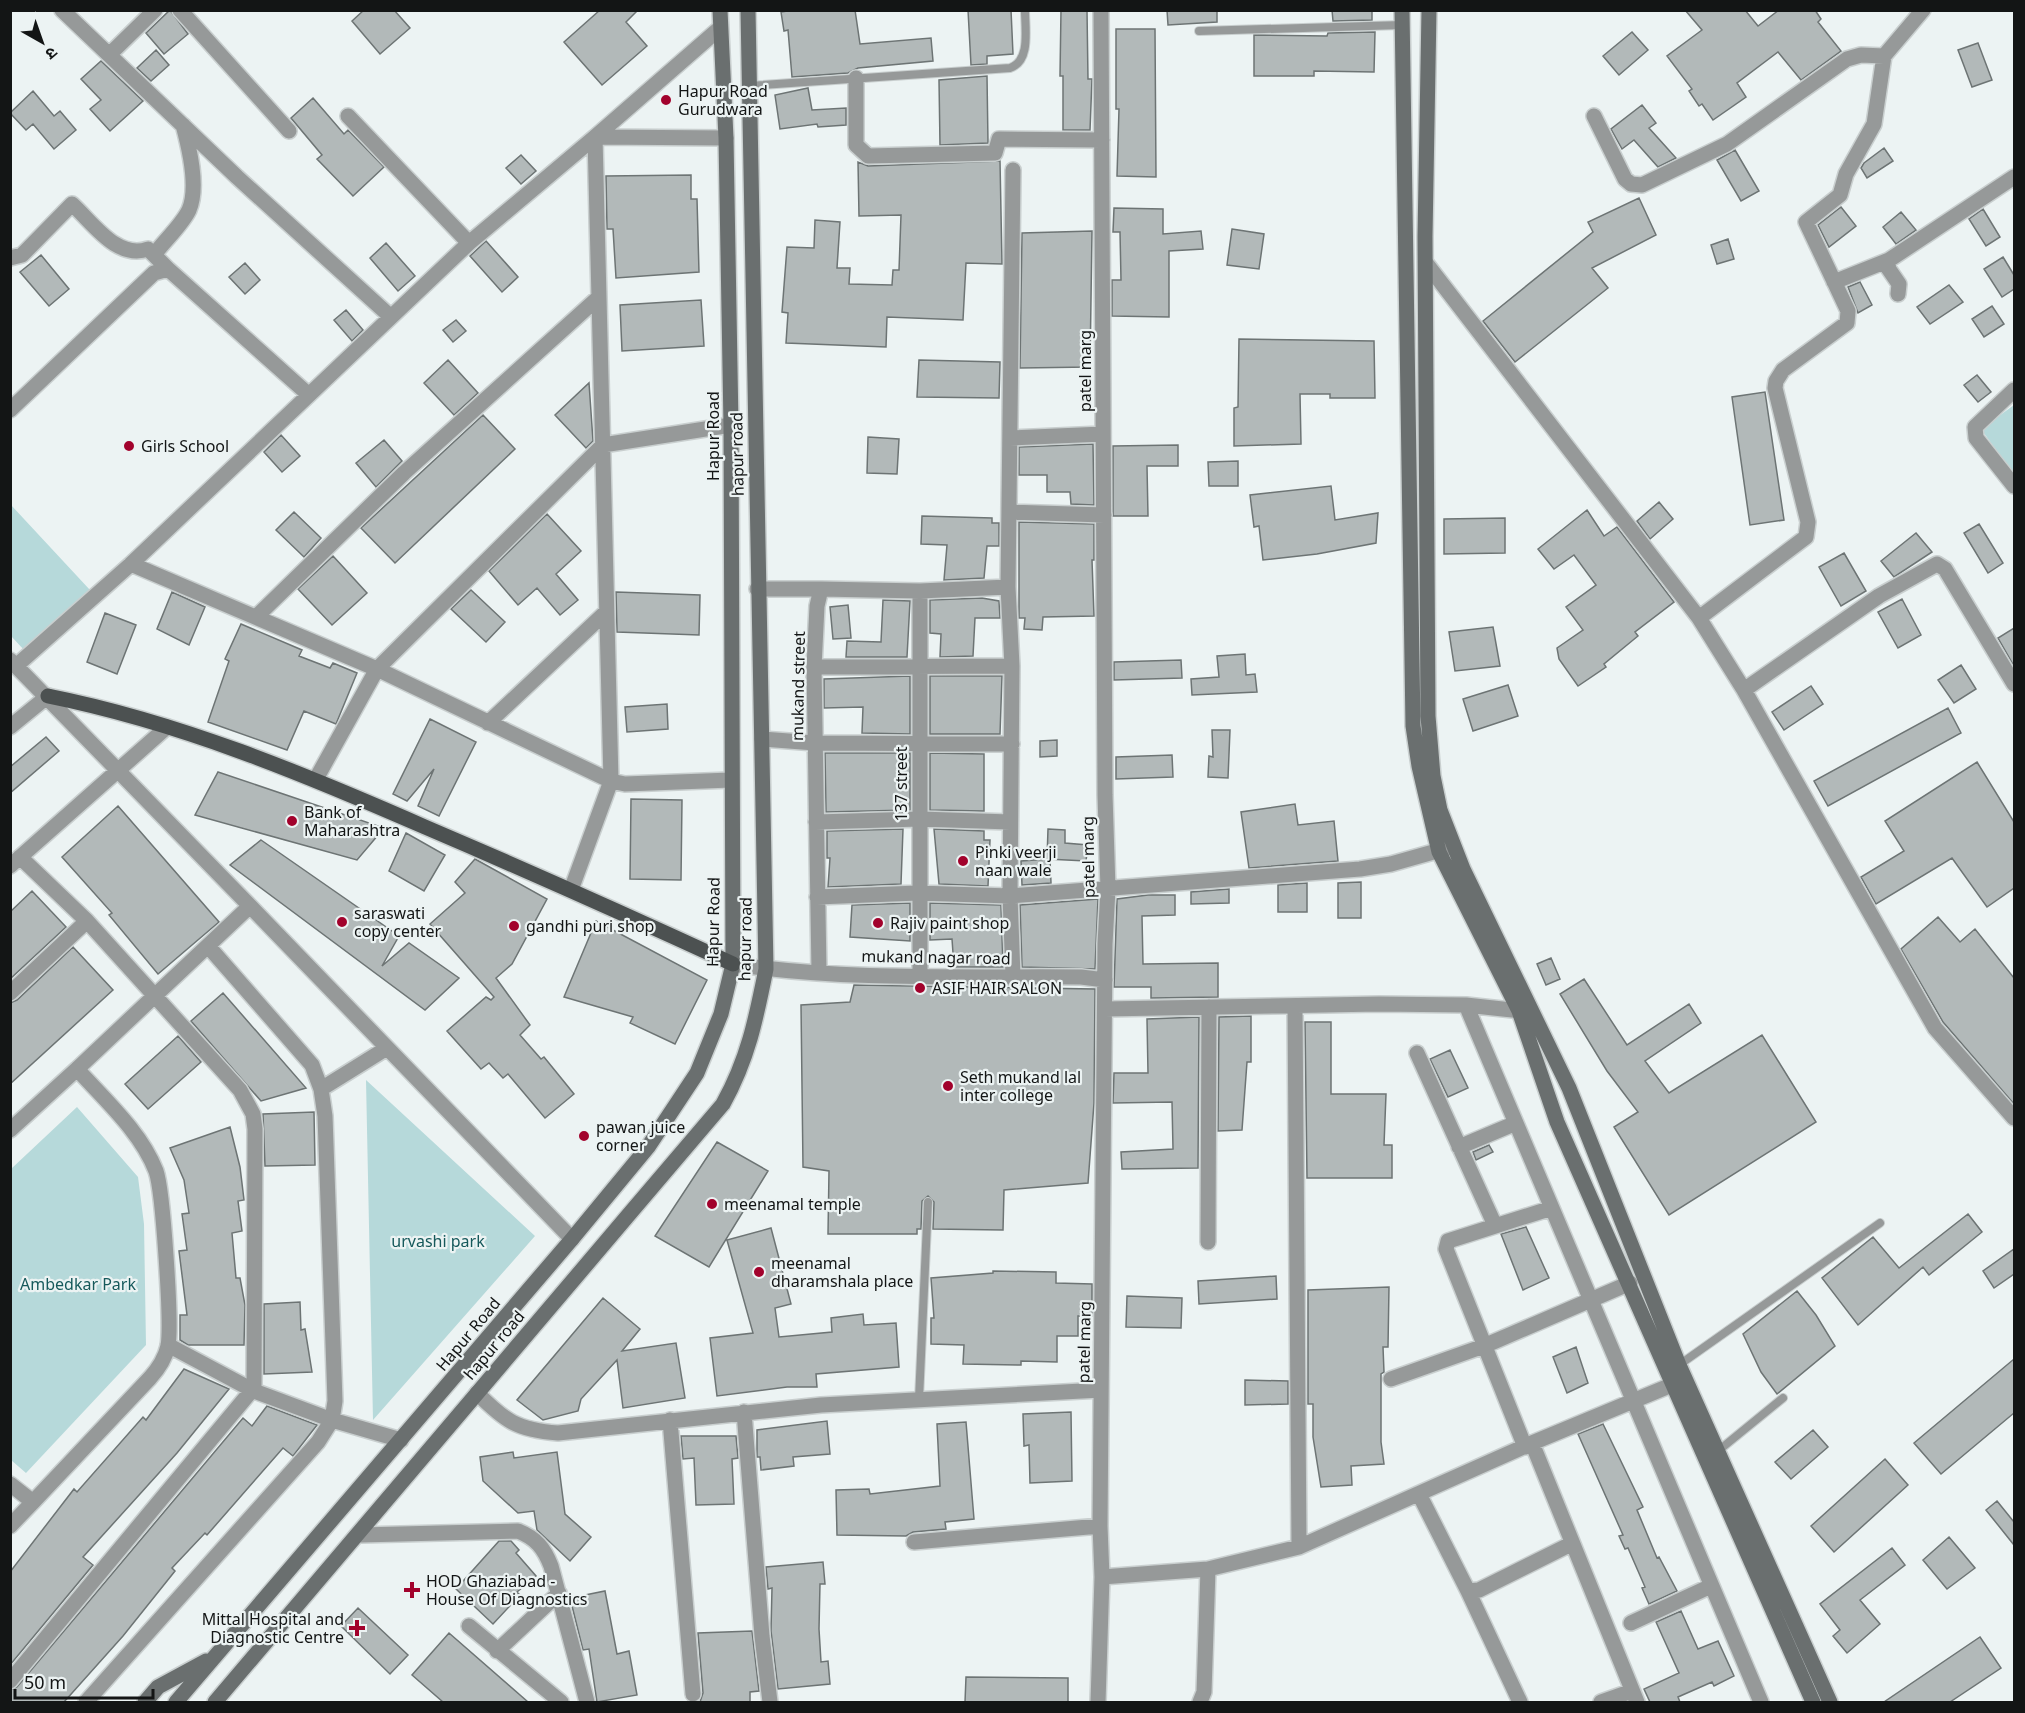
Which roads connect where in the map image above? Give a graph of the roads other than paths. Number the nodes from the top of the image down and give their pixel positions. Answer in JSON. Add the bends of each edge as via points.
{"nodes":[{"id":1,"x":62,"y":10,"type":"edge"},
{"id":2,"x":155,"y":10,"type":"edge"},
{"id":3,"x":180,"y":10,"type":"edge"},
{"id":4,"x":720,"y":10,"type":"edge"},
{"id":5,"x":748,"y":10,"type":"edge"},
{"id":6,"x":1025,"y":10,"type":"edge"},
{"id":7,"x":1101,"y":10,"type":"edge"},
{"id":8,"x":1429,"y":10,"type":"edge"},
{"id":9,"x":1923,"y":10,"type":"edge"},
{"id":10,"x":1402,"y":18,"type":"edge"},
{"id":11,"x":720,"y":28,"type":"junction"},
{"id":12,"x":1199,"y":31,"type":"dead end"},
{"id":13,"x":109,"y":55,"type":"junction"},
{"id":14,"x":1884,"y":56,"type":"junction"},
{"id":15,"x":856,"y":78,"type":"junction"},
{"id":16,"x":749,"y":86,"type":"junction"},
{"id":17,"x":348,"y":116,"type":"dead end"},
{"id":18,"x":1594,"y":116,"type":"dead end"},
{"id":19,"x":183,"y":125,"type":"junction"},
{"id":20,"x":289,"y":131,"type":"dead end"},
{"id":21,"x":596,"y":137,"type":"junction"},
{"id":22,"x":726,"y":138,"type":"junction"},
{"id":23,"x":1102,"y":140,"type":"junction"},
{"id":24,"x":1013,"y":170,"type":"dead end"},
{"id":25,"x":2014,"y":177,"type":"edge"},
{"id":26,"x":1407,"y":235,"type":"junction"},
{"id":27,"x":1425,"y":236,"type":"junction"},
{"id":28,"x":469,"y":243,"type":"junction"},
{"id":29,"x":153,"y":255,"type":"junction"},
{"id":30,"x":10,"y":258,"type":"edge"},
{"id":31,"x":1889,"y":260,"type":"junction"},
{"id":32,"x":1426,"y":263,"type":"junction"},
{"id":33,"x":168,"y":269,"type":"junction"},
{"id":34,"x":1834,"y":282,"type":"junction"},
{"id":35,"x":1898,"y":294,"type":"dead end"},
{"id":36,"x":599,"y":297,"type":"junction"},
{"id":37,"x":391,"y":317,"type":"junction"},
{"id":38,"x":2014,"y":390,"type":"edge"},
{"id":39,"x":309,"y":395,"type":"junction"},
{"id":40,"x":10,"y":410,"type":"edge"},
{"id":41,"x":731,"y":425,"type":"junction"},
{"id":42,"x":1103,"y":434,"type":"junction"},
{"id":43,"x":1010,"y":438,"type":"junction"},
{"id":44,"x":603,"y":445,"type":"junction"},
{"id":45,"x":2014,"y":486,"type":"edge"},
{"id":46,"x":1010,"y":512,"type":"junction"},
{"id":47,"x":1104,"y":515,"type":"junction"},
{"id":48,"x":131,"y":564,"type":"junction"},
{"id":49,"x":1008,"y":587,"type":"junction"},
{"id":50,"x":758,"y":589,"type":"junction"},
{"id":51,"x":822,"y":589,"type":"junction"},
{"id":52,"x":920,"y":591,"type":"junction"},
{"id":53,"x":605,"y":613,"type":"junction"},
{"id":54,"x":256,"y":617,"type":"junction"},
{"id":55,"x":1699,"y":618,"type":"junction"},
{"id":56,"x":13,"y":663,"type":"edge"},
{"id":57,"x":919,"y":666,"type":"junction"},
{"id":58,"x":1012,"y":666,"type":"junction"},
{"id":59,"x":814,"y":667,"type":"junction"},
{"id":60,"x":377,"y":669,"type":"junction"},
{"id":61,"x":2014,"y":684,"type":"edge"},
{"id":62,"x":1744,"y":690,"type":"junction"},
{"id":63,"x":48,"y":696,"type":"junction"},
{"id":64,"x":488,"y":723,"type":"junction"},
{"id":65,"x":10,"y":727,"type":"edge"},
{"id":66,"x":167,"y":727,"type":"junction"},
{"id":67,"x":762,"y":739,"type":"junction"},
{"id":68,"x":815,"y":743,"type":"junction"},
{"id":69,"x":919,"y":744,"type":"junction"},
{"id":70,"x":1012,"y":744,"type":"junction"},
{"id":71,"x":118,"y":771,"type":"junction"},
{"id":72,"x":316,"y":779,"type":"junction"},
{"id":73,"x":731,"y":780,"type":"junction"},
{"id":74,"x":610,"y":781,"type":"junction"},
{"id":75,"x":920,"y":819,"type":"junction"},
{"id":76,"x":816,"y":822,"type":"junction"},
{"id":77,"x":1010,"y":822,"type":"junction"},
{"id":78,"x":1447,"y":849,"type":"junction"},
{"id":79,"x":15,"y":862,"type":"edge"},
{"id":80,"x":1108,"y":889,"type":"junction"},
{"id":81,"x":571,"y":890,"type":"junction"},
{"id":82,"x":918,"y":893,"type":"junction"},
{"id":83,"x":1010,"y":896,"type":"junction"},
{"id":84,"x":817,"y":897,"type":"junction"},
{"id":85,"x":250,"y":906,"type":"junction"},
{"id":86,"x":87,"y":921,"type":"junction"},
{"id":87,"x":208,"y":946,"type":"junction"},
{"id":88,"x":733,"y":964,"type":"junction"},
{"id":89,"x":766,"y":969,"type":"junction"},
{"id":90,"x":819,"y":971,"type":"junction"},
{"id":91,"x":920,"y":976,"type":"junction"},
{"id":92,"x":1013,"y":976,"type":"junction"},
{"id":93,"x":1105,"y":980,"type":"junction"},
{"id":94,"x":10,"y":993,"type":"edge"},
{"id":95,"x":154,"y":997,"type":"junction"},
{"id":96,"x":1466,"y":1005,"type":"junction"},
{"id":97,"x":1295,"y":1006,"type":"junction"},
{"id":98,"x":1209,"y":1007,"type":"junction"},
{"id":99,"x":1105,"y":1009,"type":"junction"},
{"id":100,"x":1526,"y":1012,"type":"junction"},
{"id":101,"x":387,"y":1048,"type":"junction"},
{"id":102,"x":1417,"y":1053,"type":"dead end"},
{"id":103,"x":77,"y":1070,"type":"junction"},
{"id":104,"x":321,"y":1089,"type":"junction"},
{"id":105,"x":2014,"y":1118,"type":"edge"},
{"id":106,"x":1516,"y":1123,"type":"junction"},
{"id":107,"x":10,"y":1130,"type":"edge"},
{"id":108,"x":1459,"y":1147,"type":"junction"},
{"id":109,"x":928,"y":1202,"type":"dead end"},
{"id":110,"x":1551,"y":1208,"type":"junction"},
{"id":111,"x":1880,"y":1223,"type":"dead end"},
{"id":112,"x":1492,"y":1227,"type":"junction"},
{"id":113,"x":572,"y":1239,"type":"junction"},
{"id":114,"x":1208,"y":1242,"type":"dead end"},
{"id":115,"x":1630,"y":1283,"type":"junction"},
{"id":116,"x":1589,"y":1298,"type":"junction"},
{"id":117,"x":168,"y":1345,"type":"junction"},
{"id":118,"x":1484,"y":1346,"type":"junction"},
{"id":119,"x":1679,"y":1365,"type":"junction"},
{"id":120,"x":1391,"y":1379,"type":"dead end"},
{"id":121,"x":1674,"y":1384,"type":"junction"},
{"id":122,"x":1101,"y":1390,"type":"junction"},
{"id":123,"x":253,"y":1391,"type":"junction"},
{"id":124,"x":477,"y":1392,"type":"junction"},
{"id":125,"x":1783,"y":1398,"type":"dead end"},
{"id":126,"x":919,"y":1400,"type":"junction"},
{"id":127,"x":1634,"y":1401,"type":"junction"},
{"id":128,"x":744,"y":1412,"type":"junction"},
{"id":129,"x":332,"y":1420,"type":"junction"},
{"id":130,"x":670,"y":1420,"type":"junction"},
{"id":131,"x":401,"y":1440,"type":"junction"},
{"id":132,"x":1528,"y":1445,"type":"junction"},
{"id":133,"x":1718,"y":1451,"type":"junction"},
{"id":134,"x":10,"y":1484,"type":"edge"},
{"id":135,"x":1419,"y":1494,"type":"junction"},
{"id":136,"x":33,"y":1502,"type":"junction"},
{"id":137,"x":10,"y":1526,"type":"edge"},
{"id":138,"x":1100,"y":1526,"type":"junction"},
{"id":139,"x":361,"y":1534,"type":"junction"},
{"id":140,"x":914,"y":1542,"type":"dead end"},
{"id":141,"x":1571,"y":1544,"type":"junction"},
{"id":142,"x":1299,"y":1547,"type":"junction"},
{"id":143,"x":1208,"y":1569,"type":"junction"},
{"id":144,"x":1102,"y":1577,"type":"junction"},
{"id":145,"x":1711,"y":1586,"type":"junction"},
{"id":146,"x":1468,"y":1591,"type":"junction"},
{"id":147,"x":559,"y":1593,"type":"junction"},
{"id":148,"x":1631,"y":1623,"type":"dead end"},
{"id":149,"x":469,"y":1626,"type":"dead end"},
{"id":150,"x":497,"y":1651,"type":"junction"},
{"id":151,"x":217,"y":1655,"type":"junction"},
{"id":152,"x":10,"y":1681,"type":"edge"},
{"id":153,"x":233,"y":1682,"type":"junction"},
{"id":154,"x":693,"y":1694,"type":"dead end"},
{"id":155,"x":1635,"y":1697,"type":"edge"},
{"id":156,"x":1757,"y":1701,"type":"edge"},
{"id":157,"x":86,"y":1702,"type":"edge"},
{"id":158,"x":145,"y":1702,"type":"edge"},
{"id":159,"x":176,"y":1702,"type":"edge"},
{"id":160,"x":215,"y":1702,"type":"edge"},
{"id":161,"x":227,"y":1702,"type":"edge"},
{"id":162,"x":561,"y":1702,"type":"edge"},
{"id":163,"x":587,"y":1702,"type":"edge"},
{"id":164,"x":770,"y":1702,"type":"edge"},
{"id":165,"x":1098,"y":1702,"type":"edge"},
{"id":166,"x":1200,"y":1702,"type":"edge"},
{"id":167,"x":1520,"y":1702,"type":"edge"},
{"id":168,"x":1601,"y":1702,"type":"edge"},
{"id":169,"x":1813,"y":1702,"type":"edge"},
{"id":170,"x":1830,"y":1702,"type":"edge"}],
"edges":[{"from":1,"to":13,"type":"street"},
{"from":2,"to":13,"type":"street"},
{"from":3,"to":20,"type":"street"},
{"from":4,"to":11,"type":"main road","name":"Hapur Road"},
{"from":5,"to":16,"type":"main road","name":"hapur road"},
{"from":6,"to":15,"type":"lane","via":[[1023,58],[1018,65]]},
{"from":7,"to":23,"type":"street","name":"patel marg"},
{"from":8,"to":27,"type":"main road"},
{"from":9,"to":14,"type":"street"},
{"from":10,"to":12,"type":"lane"},
{"from":10,"to":26,"type":"main road"},
{"from":11,"to":21,"type":"street"},
{"from":11,"to":22,"type":"main road","name":"Hapur Road"},
{"from":13,"to":19,"type":"street"},
{"from":14,"to":18,"type":"street","via":[[1847,59],[1727,144],[1642,185],[1631,184],[1625,178]]},
{"from":14,"to":34,"type":"street","via":[[1871,132],[1846,174],[1840,195],[1806,222]]},
{"from":15,"to":16,"type":"lane"},
{"from":15,"to":23,"type":"street","via":[[856,145],[868,156],[995,153],[999,139]]},
{"from":16,"to":50,"type":"main road","name":"hapur road"},
{"from":17,"to":28,"type":"street"},
{"from":19,"to":29,"type":"street","via":[[191,155],[189,210]]},
{"from":19,"to":37,"type":"street"},
{"from":21,"to":22,"type":"street"},
{"from":21,"to":28,"type":"street"},
{"from":21,"to":36,"type":"street"},
{"from":22,"to":41,"type":"main road","name":"Hapur Road"},
{"from":23,"to":42,"type":"street","name":"patel marg"},
{"from":24,"to":43,"type":"street"},
{"from":25,"to":31,"type":"street"},
{"from":26,"to":27,"type":"street"},
{"from":26,"to":78,"type":"main road","via":[[1413,726],[1419,766]]},
{"from":27,"to":32,"type":"main road"},
{"from":28,"to":37,"type":"street"},
{"from":29,"to":30,"type":"street","via":[[148,249],[138,253],[124,251],[72,204],[22,255]]},
{"from":29,"to":33,"type":"street"},
{"from":31,"to":34,"type":"street"},
{"from":31,"to":35,"type":"street","via":[[1888,268],[1899,284]]},
{"from":32,"to":55,"type":"street"},
{"from":32,"to":78,"type":"main road","via":[[1428,716],[1433,776]]},
{"from":33,"to":39,"type":"street"},
{"from":33,"to":40,"type":"street","via":[[154,273]]},
{"from":34,"to":55,"type":"street","via":[[1848,311],[1847,323],[1783,370],[1775,388],[1808,522],[1806,537]]},
{"from":36,"to":44,"type":"street"},
{"from":36,"to":54,"type":"street","via":[[404,473]]},
{"from":37,"to":39,"type":"street"},
{"from":38,"to":45,"type":"street","via":[[1974,432]]},
{"from":39,"to":48,"type":"street"},
{"from":41,"to":44,"type":"street"},
{"from":41,"to":73,"type":"main road","name":"Hapur Road"},
{"from":42,"to":43,"type":"street"},
{"from":42,"to":47,"type":"street","name":"patel marg"},
{"from":43,"to":46,"type":"street"},
{"from":44,"to":53,"type":"street"},
{"from":44,"to":60,"type":"street"},
{"from":46,"to":47,"type":"street"},
{"from":46,"to":49,"type":"street"},
{"from":47,"to":80,"type":"street","name":"patel marg"},
{"from":48,"to":54,"type":"street"},
{"from":48,"to":56,"type":"street"},
{"from":49,"to":52,"type":"street"},
{"from":49,"to":58,"type":"street"},
{"from":50,"to":51,"type":"street"},
{"from":50,"to":67,"type":"main road","name":"hapur road"},
{"from":51,"to":52,"type":"street"},
{"from":51,"to":59,"type":"street","name":"mukand street","via":[[817,606]]},
{"from":52,"to":57,"type":"street","name":"137 street"},
{"from":53,"to":64,"type":"street"},
{"from":53,"to":74,"type":"street"},
{"from":54,"to":60,"type":"street"},
{"from":55,"to":62,"type":"street"},
{"from":56,"to":63,"type":"street"},
{"from":57,"to":58,"type":"street"},
{"from":57,"to":59,"type":"street"},
{"from":57,"to":69,"type":"street","name":"137 street"},
{"from":58,"to":70,"type":"street"},
{"from":59,"to":68,"type":"street","name":"mukand street"},
{"from":60,"to":64,"type":"street"},
{"from":60,"to":72,"type":"street"},
{"from":61,"to":62,"type":"street","via":[[1945,569],[1937,564],[1879,596]]},
{"from":62,"to":105,"type":"street","via":[[1935,1028]]},
{"from":63,"to":65,"type":"street"},
{"from":63,"to":66,"type":"main road","via":[[113,709]]},
{"from":63,"to":71,"type":"street"},
{"from":64,"to":74,"type":"street"},
{"from":66,"to":71,"type":"street"},
{"from":66,"to":72,"type":"main road"},
{"from":67,"to":68,"type":"street"},
{"from":67,"to":89,"type":"main road","name":"hapur road"},
{"from":68,"to":69,"type":"street"},
{"from":68,"to":76,"type":"street","name":"mukand street"},
{"from":69,"to":70,"type":"street"},
{"from":69,"to":75,"type":"street","name":"137 street"},
{"from":70,"to":77,"type":"street"},
{"from":71,"to":79,"type":"street"},
{"from":71,"to":85,"type":"street"},
{"from":72,"to":81,"type":"main road"},
{"from":73,"to":74,"type":"street","via":[[625,784]]},
{"from":73,"to":88,"type":"main road","name":"Hapur Road"},
{"from":74,"to":81,"type":"street"},
{"from":75,"to":76,"type":"street"},
{"from":75,"to":77,"type":"street"},
{"from":75,"to":82,"type":"street","name":"137 street"},
{"from":76,"to":84,"type":"street","name":"mukand street"},
{"from":77,"to":83,"type":"street"},
{"from":78,"to":80,"type":"street","via":[[1360,868]]},
{"from":78,"to":100,"type":"main road"},
{"from":79,"to":86,"type":"street"},
{"from":80,"to":83,"type":"street"},
{"from":80,"to":93,"type":"street","name":"patel marg"},
{"from":81,"to":88,"type":"main road"},
{"from":82,"to":83,"type":"street"},
{"from":82,"to":84,"type":"street"},
{"from":82,"to":91,"type":"street","name":"137 street"},
{"from":83,"to":92,"type":"street"},
{"from":84,"to":90,"type":"street","name":"mukand street"},
{"from":85,"to":87,"type":"street"},
{"from":85,"to":101,"type":"street"},
{"from":86,"to":94,"type":"street"},
{"from":86,"to":95,"type":"street"},
{"from":87,"to":95,"type":"street"},
{"from":87,"to":104,"type":"street","via":[[312,1065]]},
{"from":88,"to":89,"type":"street","name":"mukand nagar road"},
{"from":88,"to":113,"type":"main road","name":"Hapur Road","via":[[721,1014],[697,1073],[648,1147]]},
{"from":89,"to":90,"type":"street","name":"mukand nagar road"},
{"from":89,"to":124,"type":"main road","name":"hapur road","via":[[741,1072],[723,1104]]},
{"from":90,"to":91,"type":"street","name":"mukand nagar road"},
{"from":91,"to":92,"type":"street","name":"mukand nagar road"},
{"from":92,"to":93,"type":"street","name":"mukand nagar road"},
{"from":93,"to":99,"type":"street","name":"patel marg"},
{"from":95,"to":103,"type":"street"},
{"from":95,"to":123,"type":"street","via":[[240,1090],[254,1114]]},
{"from":96,"to":97,"type":"street"},
{"from":96,"to":100,"type":"street"},
{"from":96,"to":106,"type":"street"},
{"from":97,"to":98,"type":"street"},
{"from":97,"to":142,"type":"street"},
{"from":98,"to":99,"type":"street"},
{"from":98,"to":114,"type":"street"},
{"from":99,"to":122,"type":"street","name":"patel marg"},
{"from":100,"to":115,"type":"main road","via":[[1554,1116]]},
{"from":100,"to":119,"type":"main road","via":[[1569,1088]]},
{"from":101,"to":104,"type":"street"},
{"from":101,"to":113,"type":"street"},
{"from":102,"to":108,"type":"street"},
{"from":103,"to":107,"type":"street"},
{"from":103,"to":117,"type":"street","via":[[138,1139],[156,1173]]},
{"from":104,"to":129,"type":"street","via":[[334,1389]]},
{"from":106,"to":108,"type":"street"},
{"from":106,"to":110,"type":"street"},
{"from":108,"to":112,"type":"street","via":[[1491,1215]]},
{"from":109,"to":126,"type":"lane"},
{"from":110,"to":112,"type":"street"},
{"from":110,"to":116,"type":"street"},
{"from":111,"to":119,"type":"lane"},
{"from":112,"to":118,"type":"street","via":[[1455,1237],[1446,1244]]},
{"from":113,"to":131,"type":"main road","name":"Hapur Road"},
{"from":115,"to":116,"type":"street"},
{"from":115,"to":121,"type":"main road"},
{"from":116,"to":118,"type":"street"},
{"from":116,"to":127,"type":"street"},
{"from":117,"to":123,"type":"street"},
{"from":117,"to":136,"type":"street","via":[[161,1365],[150,1378]]},
{"from":118,"to":120,"type":"street"},
{"from":118,"to":132,"type":"street"},
{"from":119,"to":133,"type":"main road"},
{"from":121,"to":127,"type":"street"},
{"from":121,"to":169,"type":"main road"},
{"from":122,"to":126,"type":"street"},
{"from":122,"to":138,"type":"street","name":"patel marg"},
{"from":123,"to":129,"type":"street"},
{"from":123,"to":152,"type":"street"},
{"from":124,"to":130,"type":"street","via":[[501,1417],[535,1431],[558,1433]]},
{"from":124,"to":139,"type":"main road","name":"hapur road"},
{"from":125,"to":133,"type":"lane"},
{"from":126,"to":128,"type":"street"},
{"from":127,"to":132,"type":"street"},
{"from":127,"to":145,"type":"street"},
{"from":128,"to":130,"type":"street"},
{"from":128,"to":164,"type":"street"},
{"from":129,"to":131,"type":"street"},
{"from":129,"to":157,"type":"street","via":[[318,1442]]},
{"from":130,"to":154,"type":"street"},
{"from":131,"to":151,"type":"main road","name":"Hapur Road"},
{"from":132,"to":135,"type":"street"},
{"from":132,"to":141,"type":"street"},
{"from":133,"to":170,"type":"main road"},
{"from":134,"to":136,"type":"street"},
{"from":135,"to":142,"type":"street"},
{"from":135,"to":146,"type":"street"},
{"from":136,"to":137,"type":"street"},
{"from":138,"to":140,"type":"street"},
{"from":138,"to":144,"type":"street","name":"patel marg"},
{"from":139,"to":147,"type":"street","via":[[518,1531],[533,1536],[545,1551]]},
{"from":139,"to":153,"type":"main road","name":"hapur road"},
{"from":141,"to":146,"type":"street","via":[[1479,1590]]},
{"from":141,"to":155,"type":"street"},
{"from":142,"to":143,"type":"street"},
{"from":143,"to":144,"type":"street"},
{"from":143,"to":166,"type":"street","via":[[1204,1692]]},
{"from":144,"to":165,"type":"street","name":"patel marg"},
{"from":145,"to":148,"type":"street"},
{"from":145,"to":156,"type":"street"},
{"from":146,"to":167,"type":"street"},
{"from":147,"to":150,"type":"street"},
{"from":147,"to":163,"type":"street"},
{"from":149,"to":150,"type":"street"},
{"from":150,"to":162,"type":"street"},
{"from":151,"to":158,"type":"main road","via":[[158,1688]]},
{"from":151,"to":159,"type":"main road","name":"Hapur Road"},
{"from":153,"to":160,"type":"main road","name":"hapur road"},
{"from":153,"to":161,"type":"main road"},
{"from":155,"to":168,"type":"street"}]}
